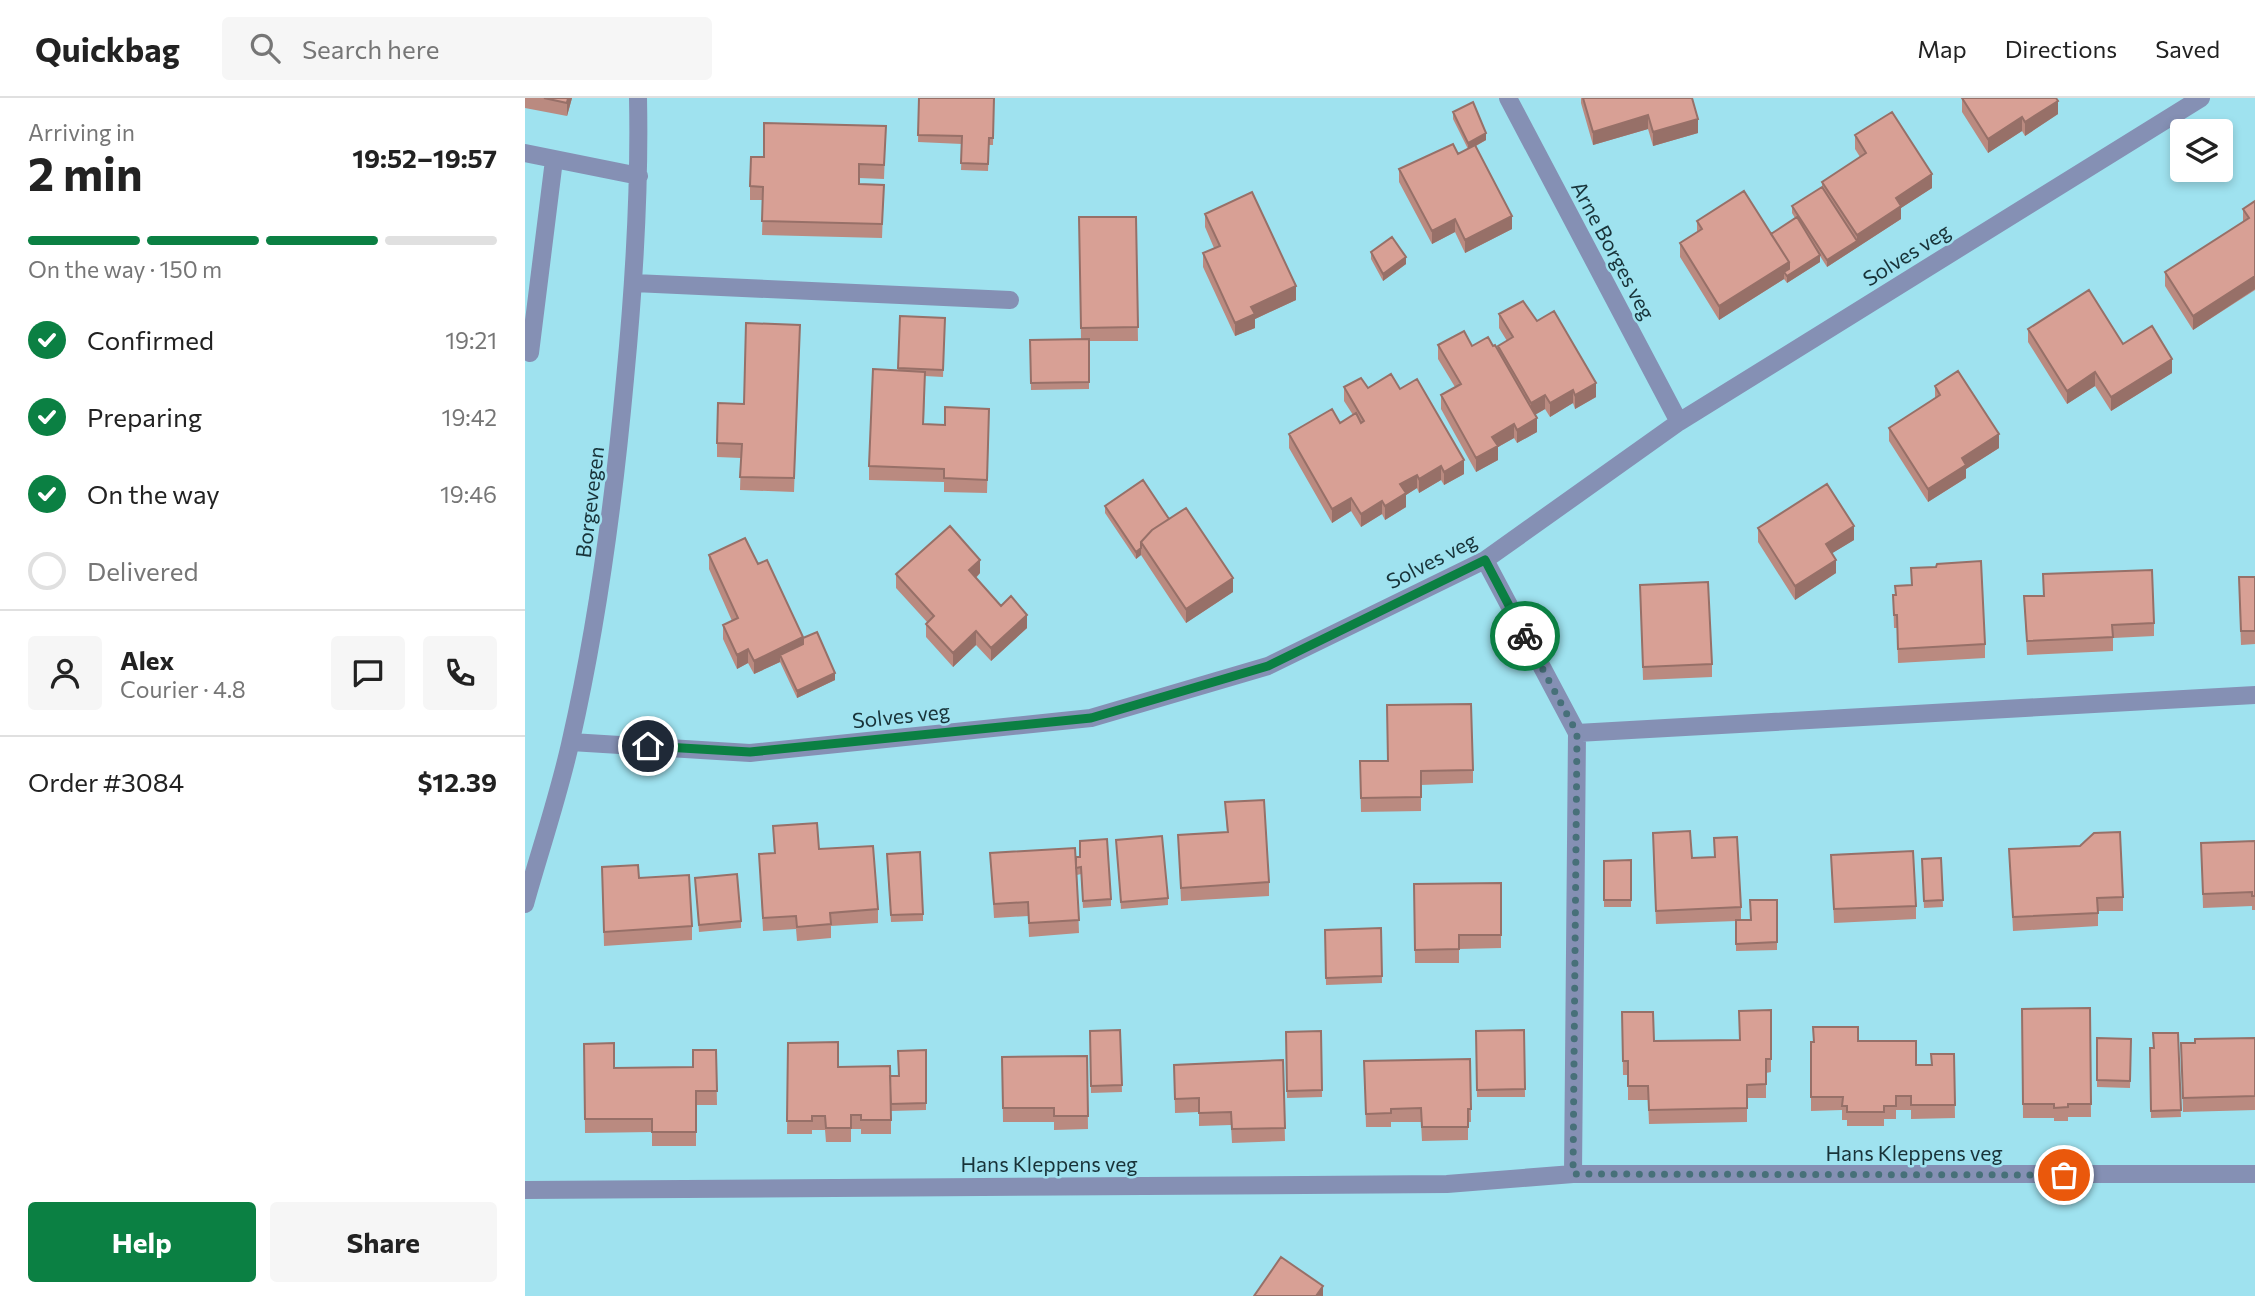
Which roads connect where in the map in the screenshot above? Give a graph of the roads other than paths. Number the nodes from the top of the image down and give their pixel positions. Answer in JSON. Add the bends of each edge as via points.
{"nodes":[{"id":1,"x":638,"y":98,"type":"edge"},
{"id":2,"x":1508,"y":98,"type":"edge"},
{"id":3,"x":2201,"y":98,"type":"edge"},
{"id":4,"x":525,"y":153,"type":"edge"},
{"id":5,"x":555,"y":160,"type":"junction"},
{"id":6,"x":639,"y":176,"type":"junction"},
{"id":7,"x":634,"y":283,"type":"junction"},
{"id":8,"x":1010,"y":300,"type":"dead end"},
{"id":9,"x":530,"y":353,"type":"dead end"},
{"id":10,"x":1679,"y":422,"type":"junction"},
{"id":11,"x":1485,"y":560,"type":"junction"},
{"id":12,"x":2255,"y":695,"type":"edge"},
{"id":13,"x":1577,"y":733,"type":"junction"},
{"id":14,"x":571,"y":742,"type":"junction"},
{"id":15,"x":525,"y":904,"type":"edge"},
{"id":16,"x":1573,"y":1174,"type":"junction"},
{"id":17,"x":2255,"y":1174,"type":"edge"},
{"id":18,"x":525,"y":1189,"type":"edge"}],
"edges":[{"from":1,"to":6,"type":"street","name":"Borgevegen"},
{"from":2,"to":10,"type":"street","name":"Arne Borges veg"},
{"from":3,"to":10,"type":"street","name":"Solves veg"},
{"from":4,"to":5,"type":"street"},
{"from":5,"to":6,"type":"street"},
{"from":5,"to":9,"type":"street"},
{"from":6,"to":7,"type":"street","name":"Borgevegen"},
{"from":7,"to":8,"type":"street"},
{"from":7,"to":14,"type":"street","name":"Borgevegen","via":[[603,576]]},
{"from":10,"to":11,"type":"street","name":"Solves veg"},
{"from":11,"to":13,"type":"street"},
{"from":11,"to":14,"type":"street","name":"Solves veg","via":[[1268,666],[1091,718],[750,752]]},
{"from":12,"to":13,"type":"street"},
{"from":13,"to":16,"type":"street"},
{"from":14,"to":15,"type":"street","name":"Borgevegen"},
{"from":16,"to":17,"type":"street","name":"Hans Kleppens veg"},
{"from":16,"to":18,"type":"street","name":"Hans Kleppens veg","via":[[1447,1184]]}]}
